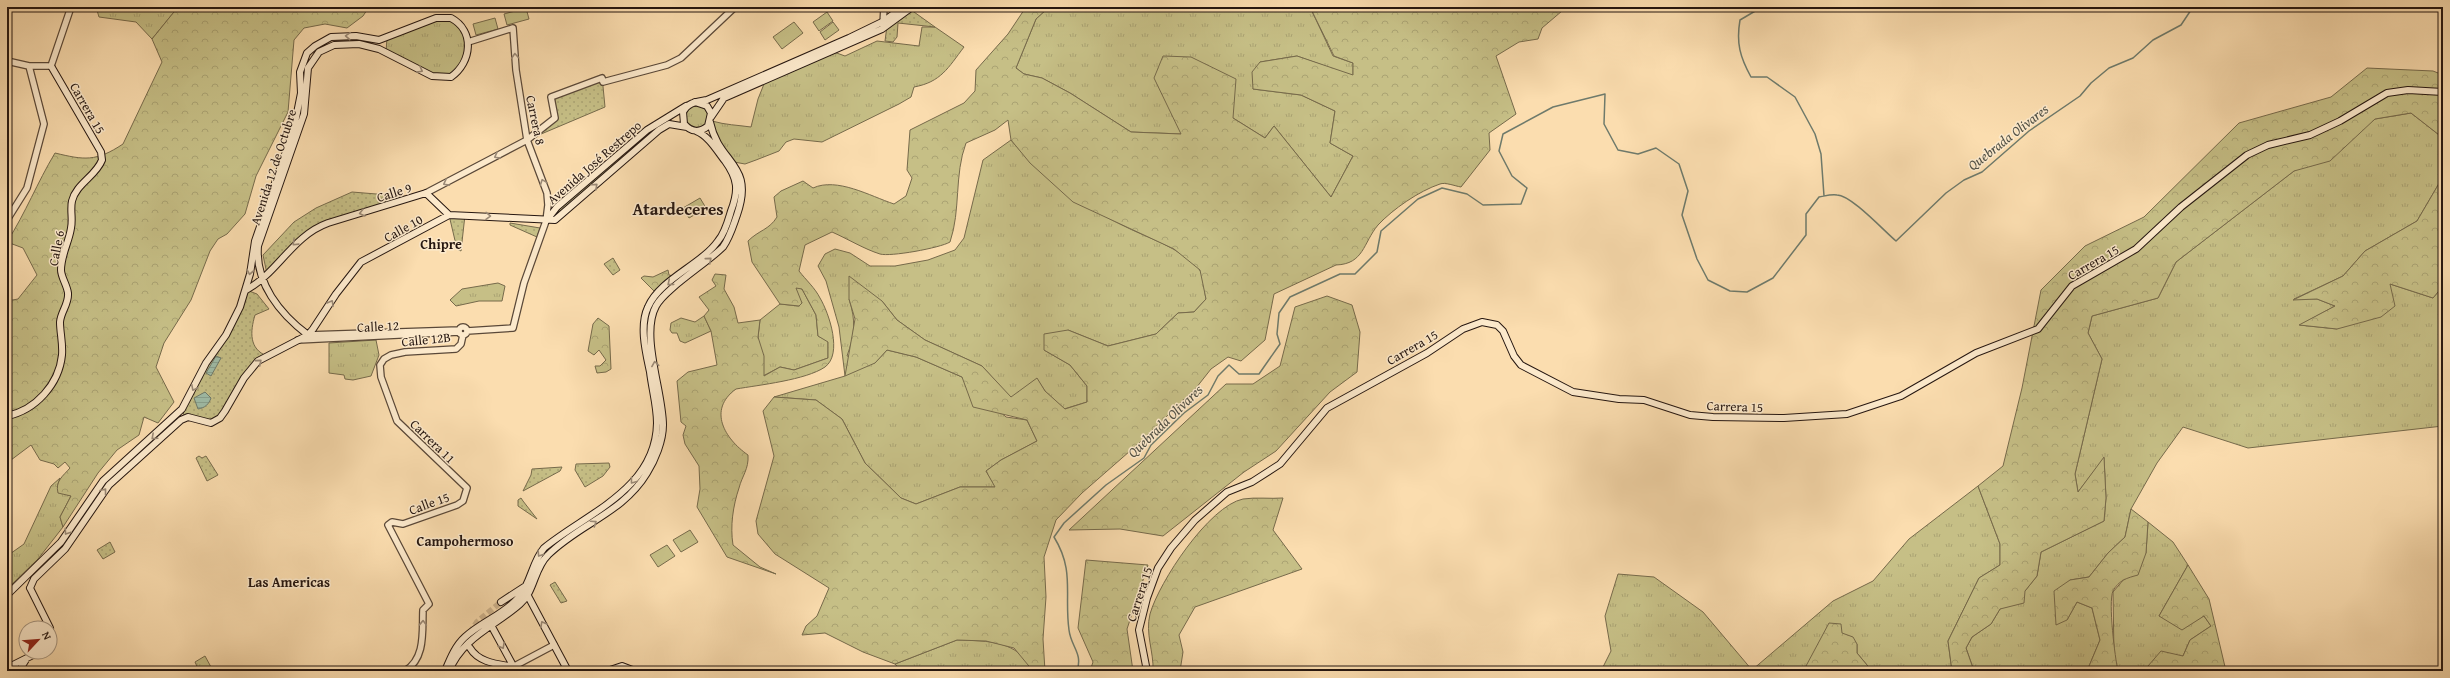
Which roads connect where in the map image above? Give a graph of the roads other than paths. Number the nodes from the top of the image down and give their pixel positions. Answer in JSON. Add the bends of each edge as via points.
{"nodes":[{"id":1,"x":72,"y":7,"type":"edge"},
{"id":2,"x":735,"y":7,"type":"edge"},
{"id":3,"x":884,"y":7,"type":"edge"},
{"id":4,"x":903,"y":7,"type":"edge"},
{"id":5,"x":912,"y":7,"type":"edge"},
{"id":6,"x":884,"y":21,"type":"junction"},
{"id":7,"x":882,"y":29,"type":"junction"},
{"id":8,"x":468,"y":42,"type":"junction"},
{"id":9,"x":7,"y":61,"type":"edge"},
{"id":10,"x":29,"y":66,"type":"junction"},
{"id":11,"x":51,"y":66,"type":"junction"},
{"id":12,"x":2443,"y":92,"type":"edge"},
{"id":13,"x":695,"y":102,"type":"junction"},
{"id":14,"x":688,"y":105,"type":"junction"},
{"id":15,"x":711,"y":120,"type":"junction"},
{"id":16,"x":687,"y":127,"type":"junction"},
{"id":17,"x":696,"y":131,"type":"junction"},
{"id":18,"x":527,"y":140,"type":"junction"},
{"id":19,"x":102,"y":162,"type":"joint"},
{"id":20,"x":426,"y":193,"type":"junction"},
{"id":21,"x":449,"y":215,"type":"junction"},
{"id":22,"x":7,"y":220,"type":"edge"},
{"id":23,"x":546,"y":221,"type":"junction"},
{"id":24,"x":262,"y":279,"type":"junction"},
{"id":25,"x":246,"y":290,"type":"junction"},
{"id":26,"x":295,"y":325,"type":"junction"},
{"id":27,"x":513,"y":328,"type":"joint"},
{"id":28,"x":462,"y":332,"type":"junction"},
{"id":29,"x":308,"y":335,"type":"junction"},
{"id":30,"x":298,"y":340,"type":"junction"},
{"id":31,"x":391,"y":404,"type":"joint"},
{"id":32,"x":182,"y":410,"type":"junction"},
{"id":33,"x":7,"y":416,"type":"edge"},
{"id":34,"x":188,"y":417,"type":"junction"},
{"id":35,"x":467,"y":488,"type":"joint"},
{"id":36,"x":524,"y":587,"type":"junction"},
{"id":37,"x":17,"y":588,"type":"junction"},
{"id":38,"x":30,"y":588,"type":"junction"},
{"id":39,"x":7,"y":596,"type":"edge"},
{"id":40,"x":528,"y":596,"type":"junction"},
{"id":41,"x":501,"y":602,"type":"tunnel mouth"},
{"id":42,"x":48,"y":620,"type":"edge"},
{"id":43,"x":491,"y":625,"type":"junction"},
{"id":44,"x":554,"y":645,"type":"junction"},
{"id":45,"x":470,"y":648,"type":"dead end"},
{"id":46,"x":23,"y":660,"type":"edge"},
{"id":47,"x":26,"y":660,"type":"edge"},
{"id":48,"x":7,"y":668,"type":"edge"},
{"id":49,"x":515,"y":669,"type":"edge"},
{"id":50,"x":408,"y":670,"type":"edge"},
{"id":51,"x":22,"y":671,"type":"edge"},
{"id":52,"x":445,"y":671,"type":"edge"},
{"id":53,"x":449,"y":671,"type":"edge"},
{"id":54,"x":505,"y":671,"type":"edge"},
{"id":55,"x":568,"y":671,"type":"edge"},
{"id":56,"x":607,"y":671,"type":"edge"},
{"id":57,"x":635,"y":671,"type":"edge"},
{"id":58,"x":1146,"y":671,"type":"edge"}],
"edges":[{"from":1,"to":11,"type":"street"},
{"from":2,"to":18,"type":"street","name":"Calle 9","via":[[681,58],[668,65],[602,80],[551,97],[555,118]]},
{"from":3,"to":6,"type":"street"},
{"from":4,"to":6,"type":"main road"},
{"from":5,"to":7,"type":"main road"},
{"from":6,"to":7,"type":"street"},
{"from":6,"to":13,"type":"main road","via":[[712,97]]},
{"from":7,"to":15,"type":"main road","via":[[724,98]]},
{"from":18,"to":8,"type":"street","name":"Carrera 8","one_way":true,"via":[[516,70],[513,28]]},
{"from":24,"to":8,"type":"main road","name":"Avenida 12 de Octubre","one_way":true,"via":[[258,246],[302,119],[307,93],[307,72],[312,60],[319,52],[330,46],[359,44],[386,52],[432,76],[447,78],[465,63]]},
{"from":8,"to":25,"type":"main road","name":"Avenida 12 de Octubre","one_way":true,"via":[[463,29],[455,21],[440,17],[379,40],[338,35],[327,38],[312,48],[302,64],[298,113],[255,241]]},
{"from":9,"to":10,"type":"street"},
{"from":10,"to":11,"type":"street"},
{"from":10,"to":22,"type":"street","via":[[44,124],[27,188]]},
{"from":11,"to":19,"type":"main road","name":"Carrera 15","via":[[101,152]]},
{"from":12,"to":58,"type":"main road","name":"Carrera 15","via":[[2408,90],[2387,93],[2340,121],[2310,135],[2273,144],[2250,153],[2181,207],[2136,249],[2072,286],[2038,329],[1976,353],[1901,396],[1847,414],[1798,418],[1712,417],[1690,415],[1644,400],[1573,392],[1521,365],[1503,331],[1497,325],[1482,322],[1463,329],[1427,353],[1327,408],[1280,464],[1269,473],[1227,492],[1195,520],[1158,568],[1147,598],[1139,630]]},
{"from":13,"to":14,"type":"main road"},
{"from":13,"to":15,"type":"main road","via":[[707,106]]},
{"from":14,"to":16,"type":"main road","via":[[682,116]]},
{"from":14,"to":23,"type":"main road","name":"Avenida José Restrepo","via":[[647,130],[557,207]]},
{"from":15,"to":17,"type":"main road","via":[[704,129]]},
{"from":40,"to":15,"type":"main road","one_way":true,"via":[[546,556],[626,500],[647,473],[656,452],[663,425],[650,330],[653,312],[661,298],[723,247],[742,199],[740,177],[713,135]]},
{"from":16,"to":17,"type":"main road"},
{"from":23,"to":16,"type":"main road","name":"Avenida José Restrepo","one_way":true,"via":[[559,218],[659,130],[673,124]]},
{"from":17,"to":36,"type":"main road","one_way":true,"via":[[710,142],[734,173],[737,194],[718,241],[656,295],[647,308],[644,332],[657,422],[653,445],[640,472],[618,497],[544,548]]},
{"from":18,"to":20,"type":"street","name":"Calle 9","one_way":true},
{"from":23,"to":18,"type":"street","name":"Carrera 8","one_way":true,"via":[[547,192]]},
{"from":19,"to":33,"type":"main road","name":"Calle 6","via":[[77,190],[72,200],[71,228],[61,272],[68,296],[61,319],[62,356],[52,383],[40,400],[26,410]]},
{"from":20,"to":21,"type":"main road"},
{"from":20,"to":24,"type":"main road","name":"Calle 9","one_way":true,"via":[[317,227],[298,240]]},
{"from":21,"to":23,"type":"main road","name":"Calle 10","one_way":true},
{"from":29,"to":21,"type":"main road","name":"Calle 10","one_way":true,"via":[[361,262]]},
{"from":23,"to":27,"type":"street","name":"Carrera 8","via":[[524,283]]},
{"from":24,"to":25,"type":"main road","name":"Calle 9"},
{"from":24,"to":26,"type":"main road","name":"Avenida 12 de Octubre","via":[[281,310]]},
{"from":25,"to":32,"type":"main road","name":"Avenida 12 de Octubre","one_way":true,"via":[[226,335],[206,363]]},
{"from":26,"to":29,"type":"main road","name":"Avenida 12 de Octubre"},
{"from":26,"to":30,"type":"main road"},
{"from":27,"to":28,"type":"street","name":"Calle 12"},
{"from":28,"to":29,"type":"street","name":"Calle 12"},
{"from":28,"to":30,"type":"street","name":"Calle 12"},
{"from":28,"to":31,"type":"street","name":"Calle 12B","via":[[461,344],[456,349],[405,352],[384,360],[380,365],[381,377]]},
{"from":29,"to":30,"type":"main road"},
{"from":34,"to":30,"type":"main road","one_way":true,"via":[[211,423],[220,418],[244,378],[258,362]]},
{"from":31,"to":35,"type":"street","name":"Carrera 11","via":[[397,421]]},
{"from":32,"to":34,"type":"main road"},
{"from":32,"to":37,"type":"main road","name":"Avenida 12 de Octubre","one_way":true,"via":[[103,481],[61,542]]},
{"from":38,"to":34,"type":"main road","one_way":true,"via":[[34,579],[65,549],[109,485],[176,424]]},
{"from":50,"to":35,"type":"street","name":"Calle 15","one_way":true,"via":[[418,657],[422,644],[423,610],[430,604],[389,529],[389,522],[403,524],[457,505],[463,501]]},
{"from":36,"to":41,"type":"main road"},
{"from":36,"to":52,"type":"main road","via":[[515,601],[466,636],[458,645]]},
{"from":37,"to":38,"type":"main road"},
{"from":37,"to":39,"type":"main road","name":"Avenida 12 de Octubre"},
{"from":38,"to":42,"type":"main road"},
{"from":40,"to":43,"type":"main road"},
{"from":44,"to":40,"type":"main road","one_way":true},
{"from":43,"to":49,"type":"main road","one_way":true},
{"from":43,"to":53,"type":"main road","via":[[466,643]]},
{"from":44,"to":49,"type":"street"},
{"from":44,"to":55,"type":"main road"},
{"from":45,"to":49,"type":"main road","via":[[484,661]]},
{"from":46,"to":48,"type":"main road"},
{"from":47,"to":51,"type":"main road"},
{"from":49,"to":54,"type":"street"},
{"from":56,"to":57,"type":"main road","via":[[618,666],[626,666]]}]}
